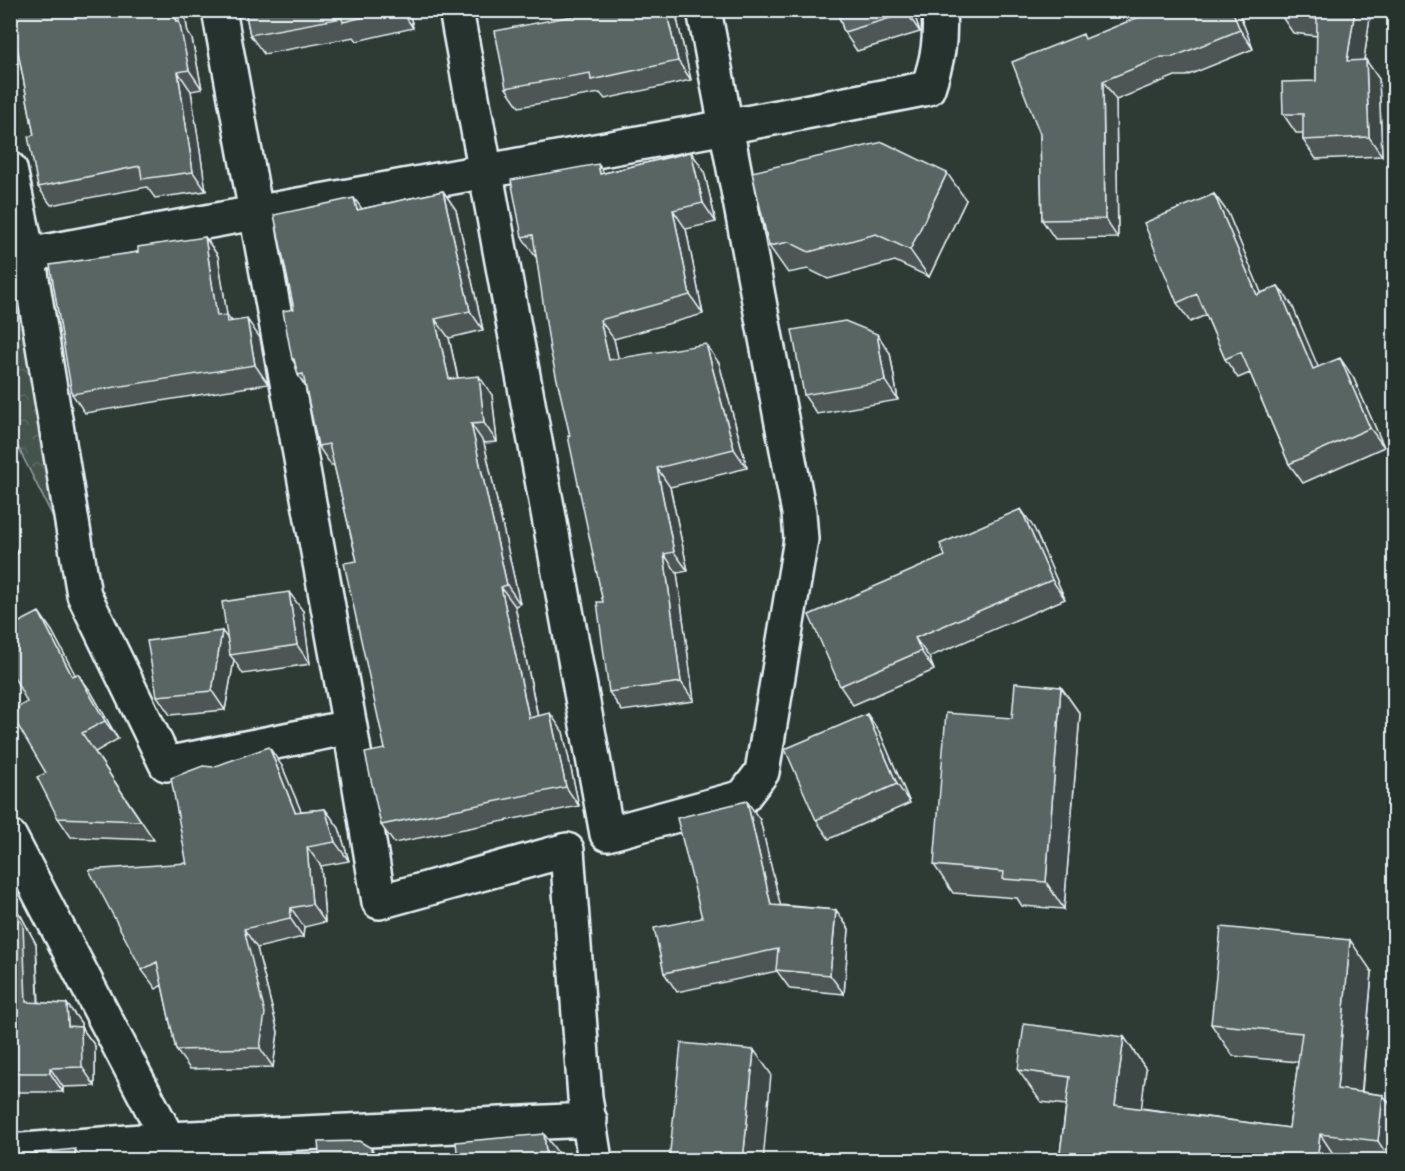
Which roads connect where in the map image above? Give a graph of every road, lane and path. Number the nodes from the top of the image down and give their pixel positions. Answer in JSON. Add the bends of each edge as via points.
{"nodes":[{"id":1,"x":219,"y":10,"type":"edge"},
{"id":2,"x":456,"y":10,"type":"edge"},
{"id":3,"x":704,"y":10,"type":"edge"},
{"id":4,"x":939,"y":10,"type":"edge"},
{"id":5,"x":726,"y":128,"type":"junction"},
{"id":6,"x":10,"y":169,"type":"edge"},
{"id":7,"x":485,"y":170,"type":"junction"},
{"id":8,"x":256,"y":211,"type":"junction"},
{"id":9,"x":28,"y":255,"type":"junction"},
{"id":10,"x":350,"y":727,"type":"junction"},
{"id":11,"x":608,"y":834,"type":"junction"},
{"id":12,"x":10,"y":837,"type":"edge"},
{"id":13,"x":567,"y":850,"type":"junction"},
{"id":14,"x":22,"y":883,"type":"edge"},
{"id":15,"x":590,"y":1120,"type":"junction"},
{"id":16,"x":168,"y":1139,"type":"junction"},
{"id":17,"x":10,"y":1151,"type":"edge"},
{"id":18,"x":595,"y":1161,"type":"edge"}],
"edges":[{"from":1,"to":8,"type":"street"},
{"from":2,"to":7,"type":"street"},
{"from":3,"to":5,"type":"street"},
{"from":4,"to":5,"type":"street","via":[[938,56],[928,88]]},
{"from":5,"to":7,"type":"street"},
{"from":5,"to":11,"type":"street","via":[[801,538],[770,725],[762,772],[743,797]]},
{"from":6,"to":9,"type":"street"},
{"from":7,"to":8,"type":"street"},
{"from":7,"to":11,"type":"street"},
{"from":8,"to":9,"type":"street"},
{"from":8,"to":10,"type":"street"},
{"from":9,"to":10,"type":"street","via":[[84,595],[166,764]]},
{"from":10,"to":13,"type":"street","via":[[380,902]]},
{"from":11,"to":13,"type":"street"},
{"from":12,"to":14,"type":"street"},
{"from":13,"to":15,"type":"street","via":[[585,1097]]},
{"from":14,"to":16,"type":"street"},
{"from":15,"to":16,"type":"street"},
{"from":15,"to":18,"type":"street"},
{"from":16,"to":17,"type":"street"}]}
